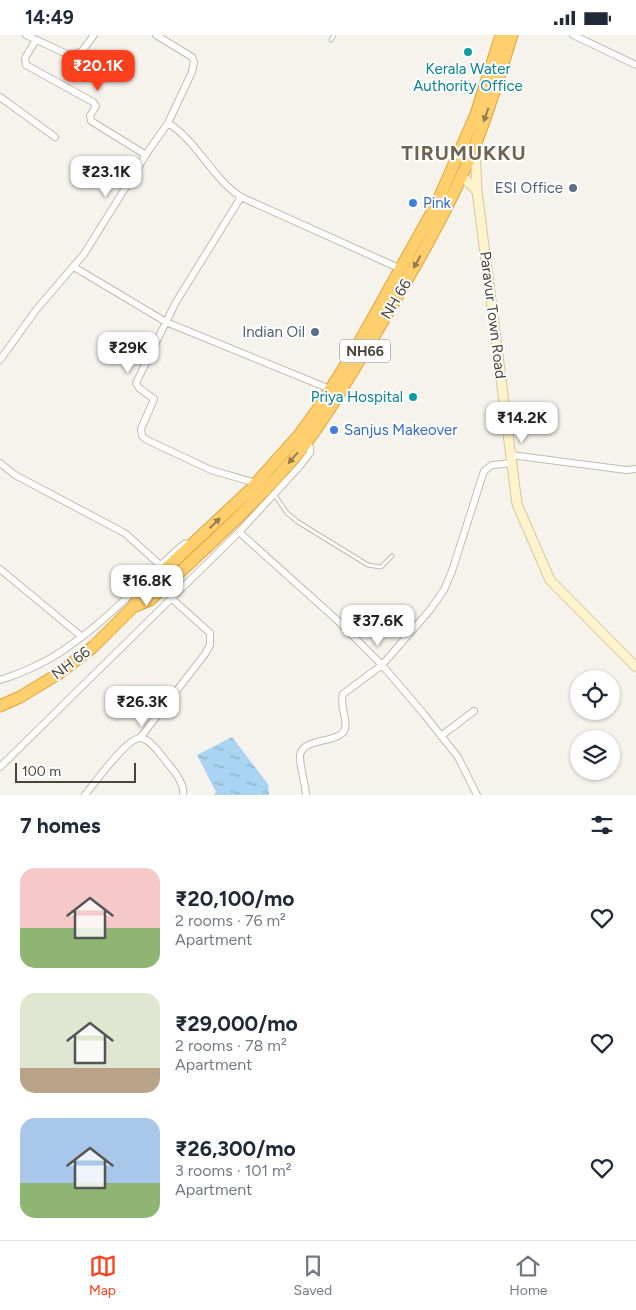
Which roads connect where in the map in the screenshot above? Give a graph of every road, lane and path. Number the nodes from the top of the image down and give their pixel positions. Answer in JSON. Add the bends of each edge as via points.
{"nodes":[{"id":1,"x":26,"y":35,"type":"edge"},
{"id":2,"x":94,"y":35,"type":"edge"},
{"id":3,"x":156,"y":35,"type":"edge"},
{"id":4,"x":334,"y":35,"type":"edge"},
{"id":5,"x":501,"y":35,"type":"edge"},
{"id":6,"x":512,"y":35,"type":"edge"},
{"id":7,"x":573,"y":35,"type":"edge"},
{"id":8,"x":36,"y":40,"type":"junction"},
{"id":9,"x":331,"y":40,"type":"dead end"},
{"id":10,"x":636,"y":65,"type":"edge"},
{"id":11,"x":0,"y":97,"type":"edge"},
{"id":12,"x":168,"y":123,"type":"junction"},
{"id":13,"x":56,"y":137,"type":"dead end"},
{"id":14,"x":475,"y":144,"type":"junction"},
{"id":15,"x":146,"y":155,"type":"junction"},
{"id":16,"x":461,"y":175,"type":"junction"},
{"id":17,"x":477,"y":191,"type":"junction"},
{"id":18,"x":241,"y":197,"type":"junction"},
{"id":19,"x":74,"y":267,"type":"junction"},
{"id":20,"x":402,"y":269,"type":"junction"},
{"id":21,"x":166,"y":322,"type":"junction"},
{"id":22,"x":0,"y":360,"type":"edge"},
{"id":23,"x":330,"y":389,"type":"junction"},
{"id":24,"x":305,"y":443,"type":"junction"},
{"id":25,"x":512,"y":459,"type":"junction"},
{"id":26,"x":0,"y":463,"type":"edge"},
{"id":27,"x":636,"y":469,"type":"edge"},
{"id":28,"x":256,"y":483,"type":"junction"},
{"id":29,"x":274,"y":494,"type":"junction"},
{"id":30,"x":239,"y":532,"type":"junction"},
{"id":31,"x":194,"y":543,"type":"junction"},
{"id":32,"x":392,"y":556,"type":"dead end"},
{"id":33,"x":160,"y":565,"type":"junction"},
{"id":34,"x":0,"y":569,"type":"edge"},
{"id":35,"x":171,"y":598,"type":"junction"},
{"id":36,"x":133,"y":607,"type":"junction"},
{"id":37,"x":82,"y":637,"type":"junction"},
{"id":38,"x":382,"y":665,"type":"junction"},
{"id":39,"x":636,"y":667,"type":"edge"},
{"id":40,"x":0,"y":680,"type":"edge"},
{"id":41,"x":0,"y":706,"type":"edge"},
{"id":42,"x":474,"y":711,"type":"dead end"},
{"id":43,"x":441,"y":736,"type":"junction"},
{"id":44,"x":140,"y":738,"type":"junction"},
{"id":45,"x":0,"y":767,"type":"edge"},
{"id":46,"x":85,"y":795,"type":"edge"},
{"id":47,"x":183,"y":795,"type":"edge"},
{"id":48,"x":306,"y":795,"type":"edge"},
{"id":49,"x":477,"y":795,"type":"edge"}],
"edges":[{"from":1,"to":8,"type":"street"},
{"from":2,"to":8,"type":"street","via":[[82,51],[71,56]]},
{"from":3,"to":12,"type":"street","via":[[192,57],[194,62]]},
{"from":4,"to":9,"type":"lane"},
{"from":5,"to":20,"type":"highway","name":"NH 66","number":"NH66","via":[[472,123],[436,205]]},
{"from":6,"to":14,"type":"highway","name":"NH 66","number":"NH66","one_way":true},
{"from":7,"to":10,"type":"street"},
{"from":8,"to":15,"type":"street","via":[[25,58],[26,65],[93,102],[96,106],[90,116],[91,121]]},
{"from":11,"to":13,"type":"street"},
{"from":12,"to":15,"type":"street"},
{"from":12,"to":18,"type":"street","via":[[183,133],[225,185]]},
{"from":14,"to":16,"type":"highway","name":"NH 66","number":"NH66"},
{"from":14,"to":17,"type":"main road","name":"Paravur Town Road"},
{"from":15,"to":19,"type":"street"},
{"from":16,"to":17,"type":"main road"},
{"from":16,"to":24,"type":"highway","name":"NH 66","number":"NH66","one_way":true,"via":[[418,262],[344,387]]},
{"from":17,"to":25,"type":"main road","name":"Paravur Town Road"},
{"from":18,"to":20,"type":"street"},
{"from":18,"to":21,"type":"street"},
{"from":19,"to":21,"type":"street"},
{"from":19,"to":22,"type":"street","via":[[36,310]]},
{"from":20,"to":23,"type":"highway","name":"NH 66","number":"NH66"},
{"from":21,"to":23,"type":"street"},
{"from":21,"to":28,"type":"street","via":[[136,383],[154,399],[140,434],[211,470]]},
{"from":23,"to":28,"type":"highway","name":"NH 66","number":"NH66","via":[[298,435]]},
{"from":24,"to":29,"type":"street","via":[[310,447],[310,453]]},
{"from":24,"to":36,"type":"highway","name":"NH 66","number":"NH66","one_way":true,"via":[[207,547],[150,601]]},
{"from":25,"to":27,"type":"street"},
{"from":25,"to":38,"type":"street","via":[[484,471],[444,590]]},
{"from":25,"to":39,"type":"main road","name":"Paravur Town Road","via":[[518,504],[550,580]]},
{"from":26,"to":33,"type":"street","via":[[15,475],[126,534]]},
{"from":31,"to":28,"type":"highway","name":"NH 66","number":"NH66","one_way":true},
{"from":29,"to":30,"type":"street"},
{"from":29,"to":32,"type":"lane","via":[[298,522],[368,565],[381,567]]},
{"from":30,"to":35,"type":"street"},
{"from":30,"to":38,"type":"street"},
{"from":31,"to":33,"type":"street","via":[[184,544]]},
{"from":31,"to":36,"type":"highway","name":"NH 66","number":"NH66","via":[[141,592]]},
{"from":33,"to":37,"type":"street"},
{"from":34,"to":37,"type":"street"},
{"from":35,"to":44,"type":"street","via":[[210,633],[210,645]]},
{"from":35,"to":45,"type":"street"},
{"from":36,"to":41,"type":"highway","name":"NH 66","number":"NH66","via":[[94,646],[58,674]]},
{"from":37,"to":40,"type":"street","via":[[41,663]]},
{"from":38,"to":43,"type":"street"},
{"from":38,"to":48,"type":"street","via":[[343,694],[343,732],[302,750],[300,757]]},
{"from":42,"to":43,"type":"street"},
{"from":43,"to":49,"type":"street","via":[[458,757]]},
{"from":44,"to":46,"type":"street","via":[[130,743]]},
{"from":44,"to":47,"type":"street","via":[[149,743],[172,769],[182,785]]}]}
